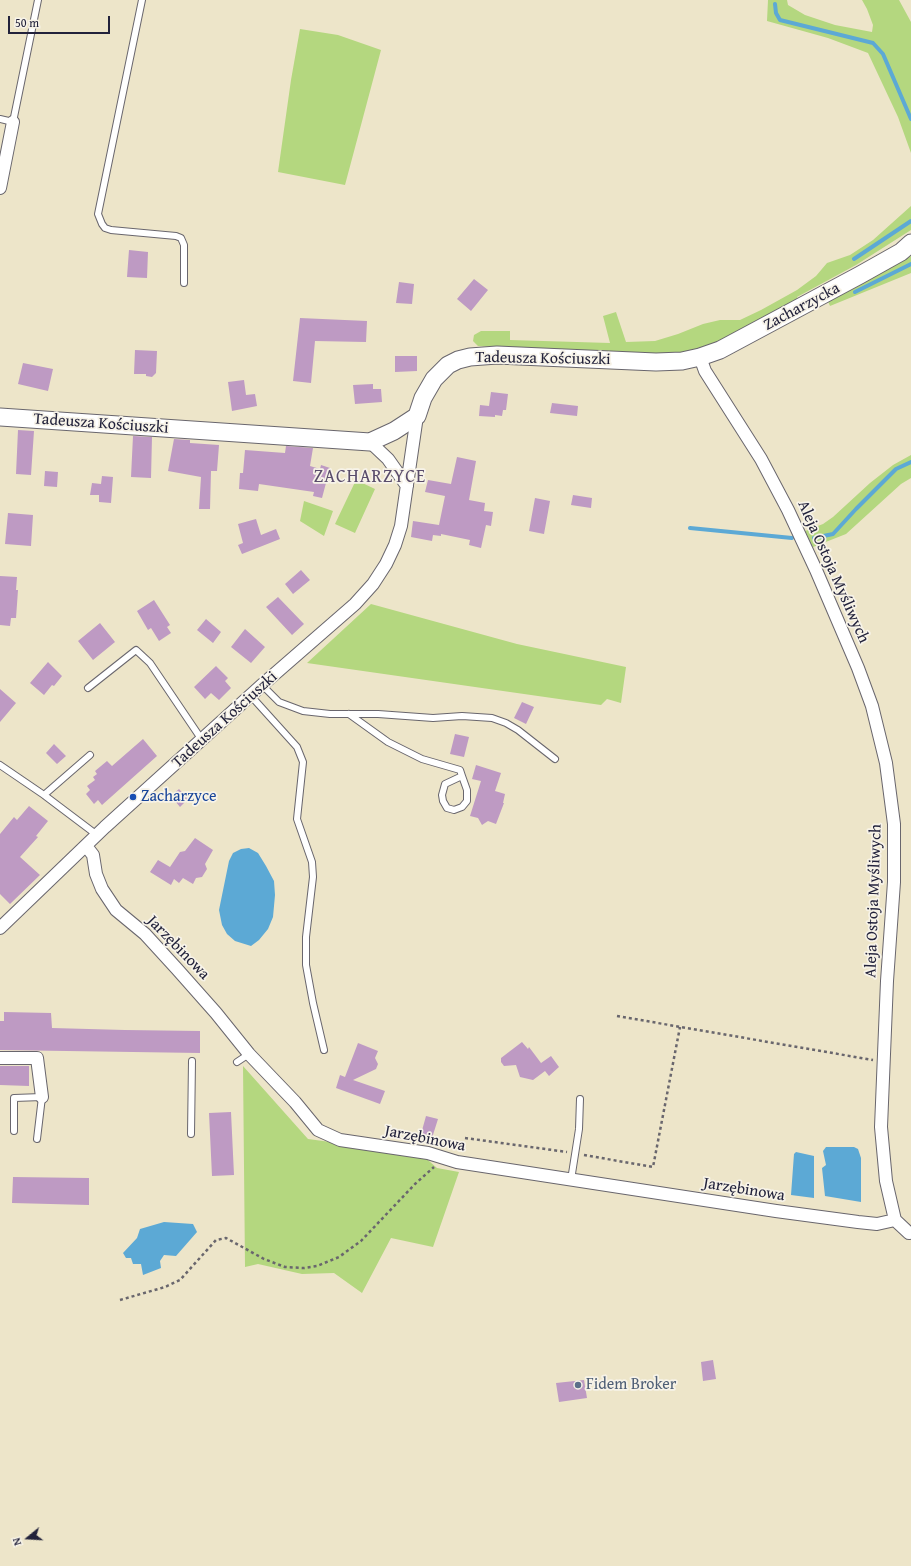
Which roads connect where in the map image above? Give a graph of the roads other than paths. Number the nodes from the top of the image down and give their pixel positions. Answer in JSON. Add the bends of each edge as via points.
{"nodes":[{"id":1,"x":38,"y":0,"type":"edge"},
{"id":2,"x":142,"y":0,"type":"edge"},
{"id":3,"x":0,"y":119,"type":"edge"},
{"id":4,"x":13,"y":122,"type":"junction"},
{"id":5,"x":0,"y":188,"type":"edge"},
{"id":6,"x":908,"y":248,"type":"edge"},
{"id":7,"x":184,"y":283,"type":"dead end"},
{"id":8,"x":700,"y":357,"type":"junction"},
{"id":9,"x":417,"y":416,"type":"junction"},
{"id":10,"x":0,"y":417,"type":"edge"},
{"id":11,"x":370,"y":442,"type":"junction"},
{"id":12,"x":407,"y":486,"type":"junction"},
{"id":13,"x":262,"y":685,"type":"junction"},
{"id":14,"x":88,"y":688,"type":"dead end"},
{"id":15,"x":251,"y":696,"type":"junction"},
{"id":16,"x":349,"y":714,"type":"junction"},
{"id":17,"x":202,"y":740,"type":"junction"},
{"id":18,"x":90,"y":755,"type":"dead end"},
{"id":19,"x":555,"y":759,"type":"dead end"},
{"id":20,"x":0,"y":765,"type":"edge"},
{"id":21,"x":462,"y":776,"type":"junction"},
{"id":22,"x":44,"y":795,"type":"junction"},
{"id":23,"x":98,"y":835,"type":"junction"},
{"id":24,"x":86,"y":846,"type":"junction"},
{"id":25,"x":0,"y":928,"type":"edge"},
{"id":26,"x":324,"y":1050,"type":"dead end"},
{"id":27,"x":249,"y":1054,"type":"junction"},
{"id":28,"x":0,"y":1058,"type":"edge"},
{"id":29,"x":192,"y":1061,"type":"dead end"},
{"id":30,"x":237,"y":1062,"type":"dead end"},
{"id":31,"x":42,"y":1097,"type":"junction"},
{"id":32,"x":580,"y":1099,"type":"dead end"},
{"id":33,"x":14,"y":1131,"type":"dead end"},
{"id":34,"x":191,"y":1134,"type":"dead end"},
{"id":35,"x":37,"y":1139,"type":"dead end"},
{"id":36,"x":571,"y":1180,"type":"junction"},
{"id":37,"x":895,"y":1220,"type":"junction"},
{"id":38,"x":910,"y":1237,"type":"edge"}],
"edges":[{"from":1,"to":4,"type":"lane"},
{"from":2,"to":7,"type":"lane","via":[[98,214],[105,228],[111,230],[181,238],[184,245]]},
{"from":3,"to":4,"type":"lane"},
{"from":4,"to":5,"type":"street"},
{"from":6,"to":8,"type":"street","name":"Zacharzycka","via":[[720,350]]},
{"from":8,"to":9,"type":"street","name":"Tadeusza Kościuszki","via":[[656,362],[497,355],[470,357],[448,365],[434,379],[423,398]]},
{"from":8,"to":37,"type":"street","name":"Aleja Ostoja Myśliwych","via":[[705,371],[761,459],[807,549],[858,668],[872,706],[886,763],[894,824],[894,882],[880,1128],[886,1181]]},
{"from":9,"to":11,"type":"street"},
{"from":9,"to":12,"type":"street","name":"Tadeusza Kościuszki"},
{"from":10,"to":11,"type":"street","name":"Tadeusza Kościuszki"},
{"from":11,"to":12,"type":"street","via":[[388,459]]},
{"from":12,"to":13,"type":"street","name":"Tadeusza Kościuszki","via":[[401,526],[395,545],[373,584],[355,604]]},
{"from":13,"to":15,"type":"street","name":"Tadeusza Kościuszki"},
{"from":13,"to":16,"type":"lane","via":[[279,702],[288,706],[303,711]]},
{"from":14,"to":17,"type":"lane","via":[[136,650],[150,663]]},
{"from":15,"to":17,"type":"street","name":"Tadeusza Kościuszki"},
{"from":15,"to":26,"type":"lane","via":[[297,747],[302,762],[297,819],[312,862],[313,877],[306,937],[306,965]]},
{"from":16,"to":19,"type":"lane","via":[[492,718],[518,730]]},
{"from":16,"to":21,"type":"lane","via":[[388,742],[422,759],[460,770]]},
{"from":17,"to":23,"type":"street","name":"Tadeusza Kościuszki"},
{"from":18,"to":22,"type":"lane"},
{"from":20,"to":22,"type":"lane"},
{"from":21,"to":21,"type":"lane","via":[[467,790],[467,801],[462,808],[447,808],[442,795],[445,784]]},
{"from":22,"to":23,"type":"lane"},
{"from":23,"to":24,"type":"street","name":"Tadeusza Kościuszki"},
{"from":24,"to":25,"type":"street","name":"Tadeusza Kościuszki"},
{"from":24,"to":27,"type":"street","name":"Jarzębinowa","via":[[93,855],[102,889],[116,910],[150,940],[216,1012]]},
{"from":27,"to":30,"type":"lane"},
{"from":27,"to":36,"type":"street","name":"Jarzębinowa","via":[[318,1130],[340,1140],[428,1153],[456,1162]]},
{"from":28,"to":31,"type":"street","via":[[37,1058]]},
{"from":29,"to":34,"type":"lane"},
{"from":31,"to":33,"type":"lane","via":[[14,1098]]},
{"from":31,"to":35,"type":"lane"},
{"from":32,"to":36,"type":"lane","via":[[579,1129]]},
{"from":36,"to":37,"type":"street","name":"Jarzębinowa","via":[[858,1222],[877,1224]]},
{"from":37,"to":38,"type":"street"}]}
